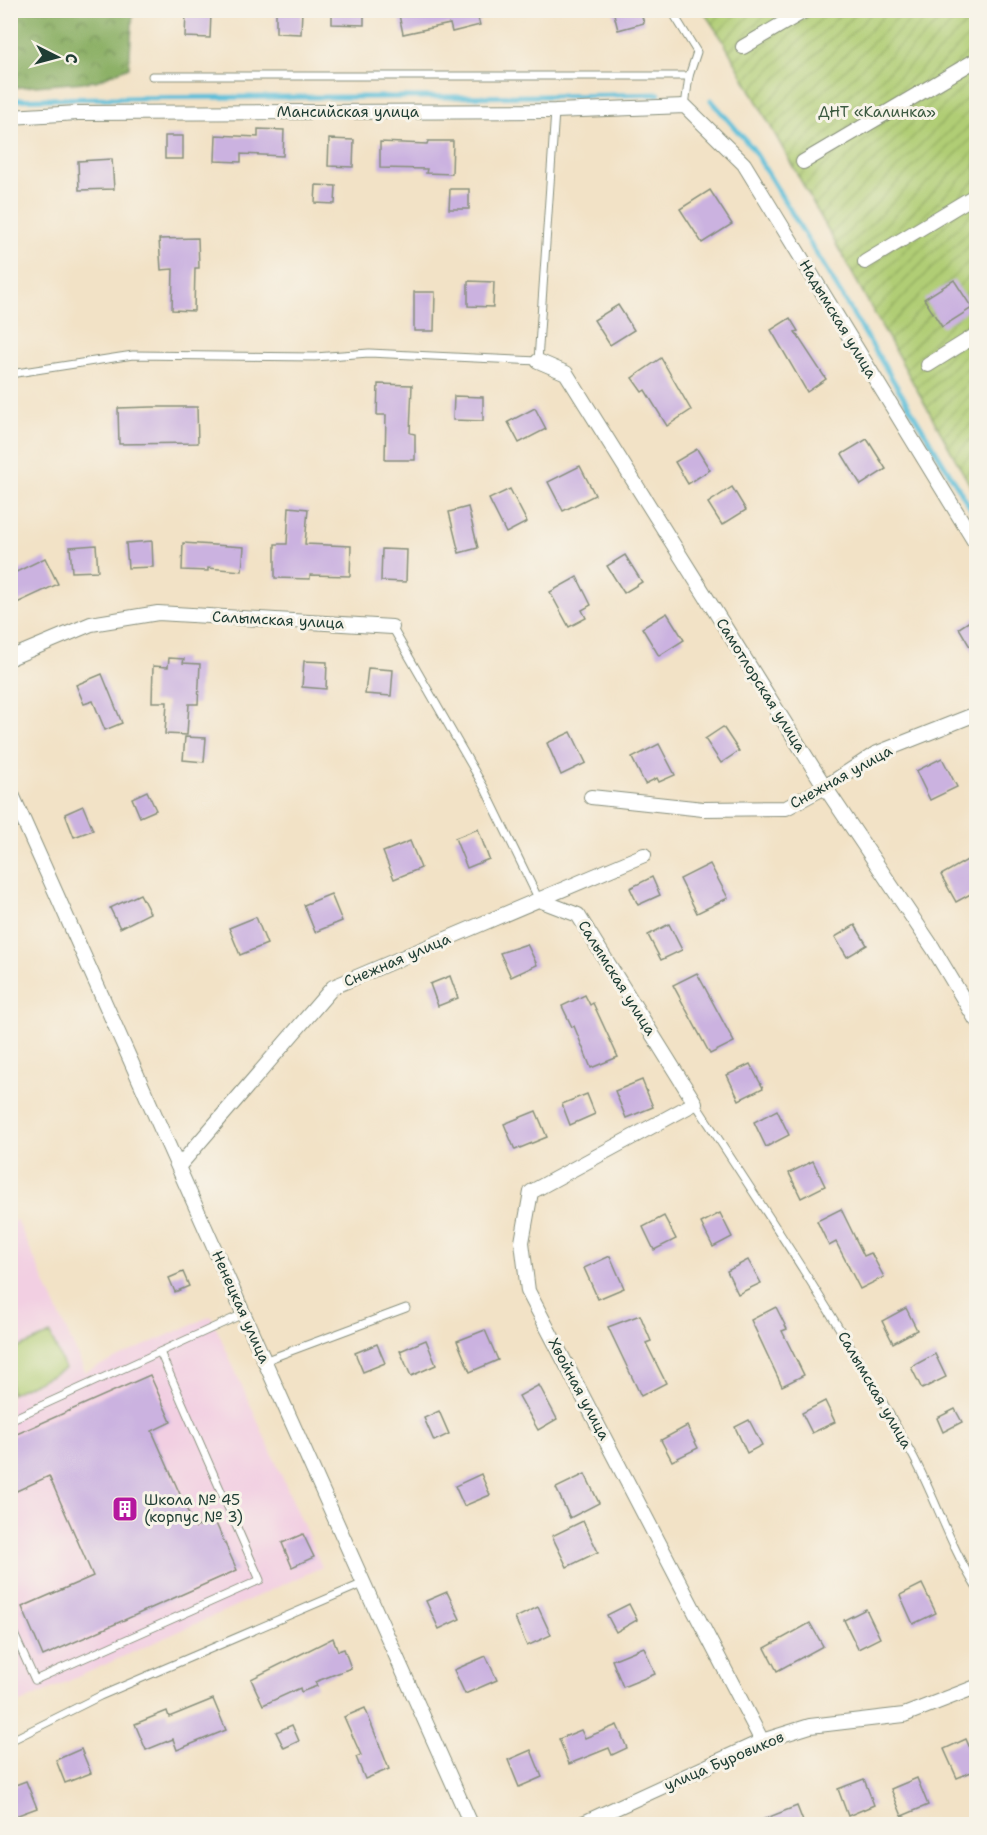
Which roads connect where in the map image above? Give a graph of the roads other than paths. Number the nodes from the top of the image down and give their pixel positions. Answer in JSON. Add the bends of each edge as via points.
{"nodes":[{"id":1,"x":671,"y":10,"type":"edge"},
{"id":2,"x":806,"y":10,"type":"edge"},
{"id":3,"x":743,"y":47,"type":"dead end"},
{"id":4,"x":976,"y":60,"type":"edge"},
{"id":5,"x":152,"y":76,"type":"dead end"},
{"id":6,"x":689,"y":76,"type":"junction"},
{"id":7,"x":685,"y":106,"type":"junction"},
{"id":8,"x":555,"y":111,"type":"junction"},
{"id":9,"x":10,"y":117,"type":"edge"},
{"id":10,"x":803,"y":162,"type":"dead end"},
{"id":11,"x":976,"y":195,"type":"edge"},
{"id":12,"x":865,"y":262,"type":"dead end"},
{"id":13,"x":976,"y":336,"type":"edge"},
{"id":14,"x":538,"y":361,"type":"junction"},
{"id":15,"x":928,"y":365,"type":"dead end"},
{"id":16,"x":10,"y":374,"type":"edge"},
{"id":17,"x":976,"y":544,"type":"edge"},
{"id":18,"x":392,"y":627,"type":"joint"},
{"id":19,"x":10,"y":658,"type":"edge"},
{"id":20,"x":976,"y":714,"type":"edge"},
{"id":21,"x":825,"y":787,"type":"junction"},
{"id":22,"x":10,"y":790,"type":"edge"},
{"id":23,"x":591,"y":797,"type":"dead end"},
{"id":24,"x":644,"y":855,"type":"dead end"},
{"id":25,"x":539,"y":900,"type":"junction"},
{"id":26,"x":976,"y":1020,"type":"edge"},
{"id":27,"x":695,"y":1103,"type":"junction"},
{"id":28,"x":179,"y":1166,"type":"junction"},
{"id":29,"x":406,"y":1308,"type":"dead end"},
{"id":30,"x":243,"y":1314,"type":"junction"},
{"id":31,"x":160,"y":1352,"type":"junction"},
{"id":32,"x":264,"y":1360,"type":"junction"},
{"id":33,"x":10,"y":1420,"type":"edge"},
{"id":34,"x":364,"y":1583,"type":"junction"},
{"id":35,"x":976,"y":1587,"type":"edge"},
{"id":36,"x":10,"y":1625,"type":"edge"},
{"id":37,"x":976,"y":1687,"type":"edge"},
{"id":38,"x":10,"y":1741,"type":"edge"},
{"id":39,"x":762,"y":1741,"type":"junction"},
{"id":40,"x":471,"y":1824,"type":"edge"},
{"id":41,"x":581,"y":1824,"type":"edge"}],
"edges":[{"from":1,"to":6,"type":"lane","via":[[697,52]]},
{"from":2,"to":3,"type":"street"},
{"from":4,"to":10,"type":"street"},
{"from":5,"to":6,"type":"lane"},
{"from":6,"to":7,"type":"lane"},
{"from":7,"to":8,"type":"street","name":"Мансийская улица"},
{"from":7,"to":17,"type":"street","name":"Надымская улица","via":[[744,165]]},
{"from":8,"to":9,"type":"street","name":"Мансийская улица","via":[[90,113]]},
{"from":8,"to":14,"type":"lane"},
{"from":11,"to":12,"type":"street"},
{"from":13,"to":15,"type":"street"},
{"from":14,"to":16,"type":"lane","via":[[369,353],[315,357],[133,355]]},
{"from":14,"to":21,"type":"street","name":"Самотлорская улица","via":[[566,373]]},
{"from":18,"to":19,"type":"street","name":"Салымская улица","via":[[158,613],[91,624]]},
{"from":18,"to":25,"type":"lane","name":"Салымская улица","via":[[485,789]]},
{"from":20,"to":21,"type":"street","name":"Снежная улица","via":[[875,754]]},
{"from":21,"to":23,"type":"street","name":"Снежная улица","via":[[786,808],[703,809]]},
{"from":21,"to":26,"type":"street","name":"Самотлорская улица","via":[[933,948]]},
{"from":22,"to":28,"type":"street","name":"Ненецкая улица"},
{"from":24,"to":25,"type":"street","name":"Снежная улица"},
{"from":25,"to":27,"type":"street","name":"Салымская улица","via":[[578,915]]},
{"from":25,"to":28,"type":"street","name":"Снежная улица","via":[[333,987]]},
{"from":27,"to":35,"type":"lane","name":"Салымская улица","via":[[819,1292],[914,1458],[960,1562]]},
{"from":27,"to":39,"type":"street","name":"Хвойная улица","via":[[531,1192],[522,1242],[528,1291]]},
{"from":28,"to":30,"type":"street","name":"Ненецкая улица"},
{"from":29,"to":32,"type":"lane"},
{"from":30,"to":31,"type":"lane"},
{"from":30,"to":32,"type":"street","name":"Ненецкая улица"},
{"from":31,"to":33,"type":"lane"},
{"from":31,"to":36,"type":"lane","via":[[260,1580],[35,1680]]},
{"from":32,"to":34,"type":"street","name":"Ненецкая улица"},
{"from":34,"to":38,"type":"lane","via":[[100,1696]]},
{"from":34,"to":40,"type":"street","name":"Ненецкая улица"},
{"from":37,"to":39,"type":"street","name":"улица Буровиков","via":[[904,1715],[810,1726]]},
{"from":39,"to":41,"type":"street","name":"улица Буровиков"}]}
